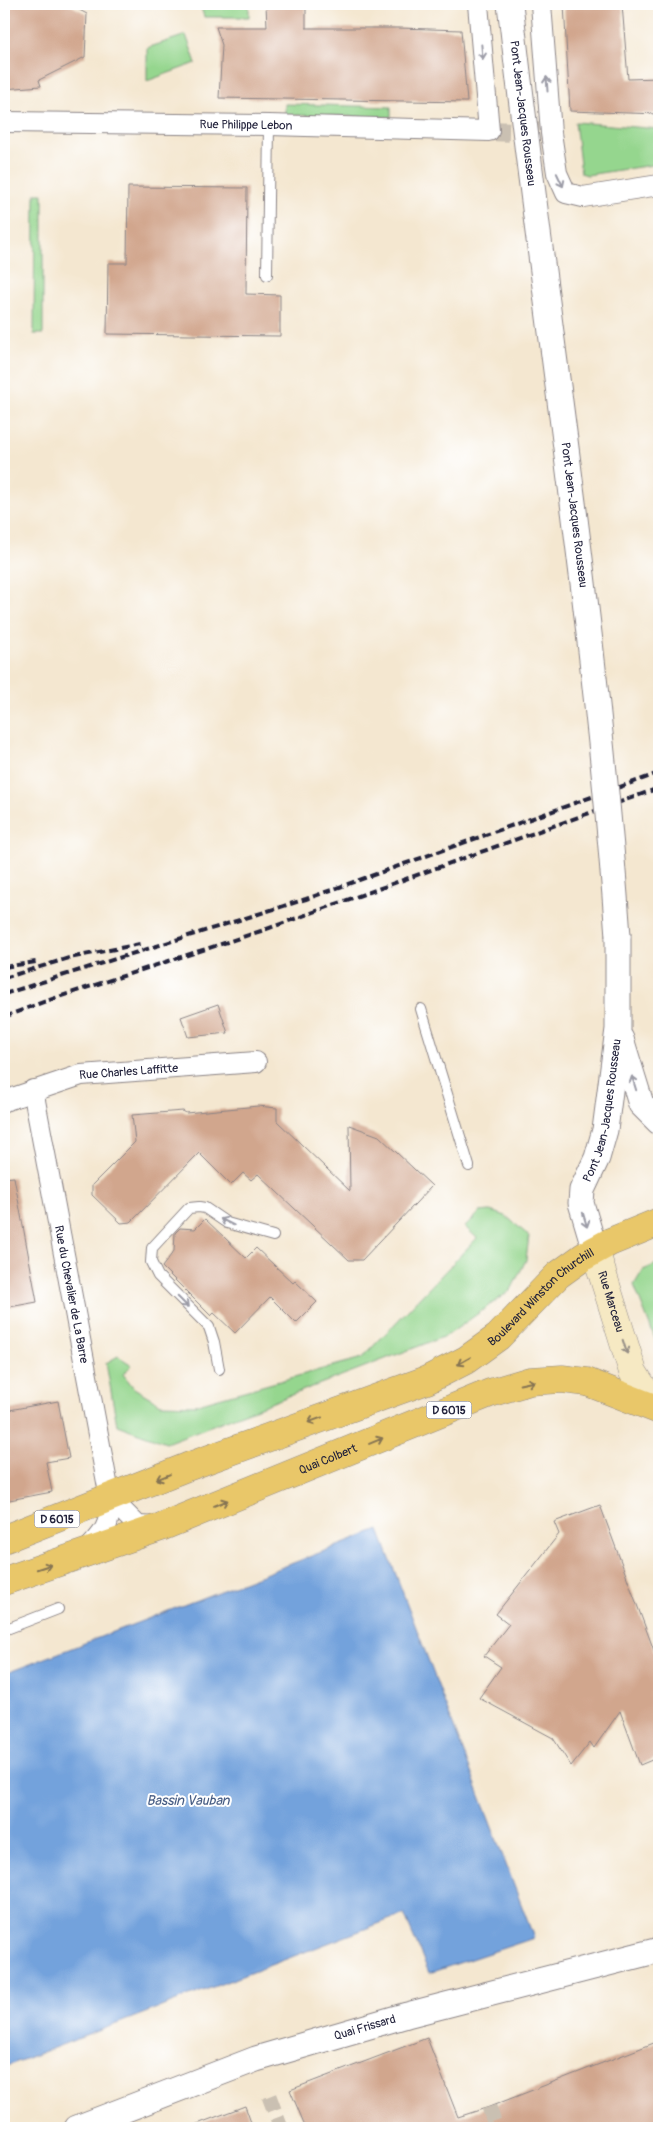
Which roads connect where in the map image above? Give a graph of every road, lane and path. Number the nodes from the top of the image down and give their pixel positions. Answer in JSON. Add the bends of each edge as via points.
{"nodes":[{"id":1,"x":478,"y":4,"type":"edge"},
{"id":2,"x":510,"y":4,"type":"edge"},
{"id":3,"x":541,"y":4,"type":"edge"},
{"id":4,"x":4,"y":122,"type":"edge"},
{"id":5,"x":269,"y":125,"type":"junction"},
{"id":6,"x":659,"y":185,"type":"edge"},
{"id":7,"x":266,"y":276,"type":"dead end"},
{"id":8,"x":421,"y":1009,"type":"dead end"},
{"id":9,"x":618,"y":1029,"type":"junction"},
{"id":10,"x":256,"y":1062,"type":"dead end"},
{"id":11,"x":33,"y":1090,"type":"junction"},
{"id":12,"x":4,"y":1100,"type":"edge"},
{"id":13,"x":659,"y":1122,"type":"edge"},
{"id":14,"x":469,"y":1166,"type":"dead end"},
{"id":15,"x":582,"y":1190,"type":"joint"},
{"id":16,"x":659,"y":1222,"type":"edge"},
{"id":17,"x":273,"y":1236,"type":"dead end"},
{"id":18,"x":595,"y":1250,"type":"junction"},
{"id":19,"x":219,"y":1369,"type":"dead end"},
{"id":20,"x":657,"y":1409,"type":"edge"},
{"id":21,"x":110,"y":1498,"type":"junction"},
{"id":22,"x":161,"y":1527,"type":"junction"},
{"id":23,"x":4,"y":1538,"type":"edge"},
{"id":24,"x":84,"y":1554,"type":"junction"},
{"id":25,"x":4,"y":1581,"type":"edge"},
{"id":26,"x":58,"y":1610,"type":"dead end"},
{"id":27,"x":4,"y":1630,"type":"edge"},
{"id":28,"x":659,"y":1950,"type":"edge"},
{"id":29,"x":77,"y":2128,"type":"edge"}],
"edges":[{"from":1,"to":5,"type":"street","name":"Rue Philippe Lebon","one_way":true,"via":[[489,131]]},
{"from":2,"to":9,"type":"street","name":"Pont Jean-Jacques Rousseau","bridge":true,"via":[[593,668],[618,927]]},
{"from":3,"to":6,"type":"street","via":[[551,133],[557,173],[566,193],[583,197]]},
{"from":4,"to":5,"type":"street","name":"Rue Philippe Lebon"},
{"from":5,"to":7,"type":"lane"},
{"from":8,"to":14,"type":"lane"},
{"from":13,"to":9,"type":"street","name":"Pont Jean-Jacques Rousseau","one_way":true,"via":[[641,1104]]},
{"from":9,"to":15,"type":"street","name":"Pont Jean-Jacques Rousseau","via":[[605,1130],[597,1158]]},
{"from":10,"to":11,"type":"street","name":"Rue Charles Laffitte","via":[[81,1076]]},
{"from":11,"to":12,"type":"street","name":"Rue Charles Laffitte"},
{"from":11,"to":21,"type":"street","name":"Rue du Chevalier de La Barre"},
{"from":15,"to":18,"type":"street","name":"Rue Marceau","one_way":true,"via":[[580,1203]]},
{"from":16,"to":18,"type":"main road","name":"Boulevard Winston Churchill","number":"D 6015"},
{"from":17,"to":19,"type":"lane","one_way":true,"via":[[227,1223],[199,1207],[189,1208],[152,1248],[151,1262],[158,1276],[209,1327]]},
{"from":18,"to":20,"type":"main road","name":"Rue Marceau","one_way":true,"via":[[633,1372]]},
{"from":18,"to":21,"type":"main road","name":"Boulevard Winston Churchill","number":"D 6015","one_way":true,"via":[[558,1275],[498,1336],[466,1360],[427,1380]]},
{"from":22,"to":20,"type":"main road","name":"Quai Colbert","number":"D 6015","one_way":true,"via":[[490,1393],[530,1381],[562,1379],[587,1382]]},
{"from":21,"to":22,"type":"street","via":[[138,1526]]},
{"from":21,"to":23,"type":"main road","number":"D 6015"},
{"from":21,"to":24,"type":"street","name":"Rue du Chevalier de La Barre","via":[[111,1512],[107,1525],[100,1538]]},
{"from":22,"to":24,"type":"main road","name":"Quai Colbert","number":"D 6015"},
{"from":25,"to":24,"type":"main road","name":"Quai Colbert","number":"D 6015","one_way":true},
{"from":26,"to":27,"type":"lane"},
{"from":28,"to":29,"type":"street","name":"Quai Frissard","via":[[256,2059]]}]}
